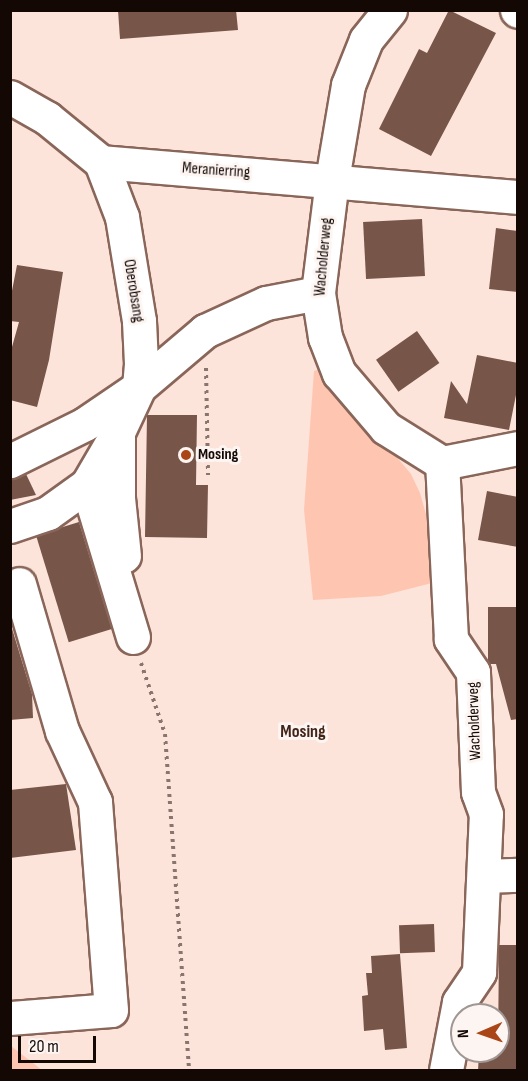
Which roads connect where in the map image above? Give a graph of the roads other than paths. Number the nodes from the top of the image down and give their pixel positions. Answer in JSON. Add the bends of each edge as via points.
{"nodes":[{"id":1,"x":390,"y":10,"type":"edge"},
{"id":2,"x":10,"y":97,"type":"edge"},
{"id":3,"x":101,"y":162,"type":"junction"},
{"id":4,"x":332,"y":180,"type":"junction"},
{"id":5,"x":518,"y":197,"type":"edge"},
{"id":6,"x":318,"y":293,"type":"junction"},
{"id":7,"x":139,"y":387,"type":"junction"},
{"id":8,"x":118,"y":432,"type":"junction"},
{"id":9,"x":518,"y":448,"type":"edge"},
{"id":10,"x":10,"y":461,"type":"edge"},
{"id":11,"x":442,"y":463,"type":"junction"},
{"id":12,"x":87,"y":485,"type":"junction"},
{"id":13,"x":10,"y":526,"type":"edge"},
{"id":14,"x":14,"y":578,"type":"edge"},
{"id":15,"x":131,"y":584,"type":"dead end"},
{"id":16,"x":133,"y":637,"type":"road end"},
{"id":17,"x":518,"y":875,"type":"edge"},
{"id":18,"x":483,"y":876,"type":"junction"},
{"id":19,"x":10,"y":1018,"type":"edge"},
{"id":20,"x":446,"y":1071,"type":"edge"}],
"edges":[{"from":1,"to":4,"type":"street","via":[[366,40],[348,85]]},
{"from":2,"to":3,"type":"street","via":[[47,118]]},
{"from":3,"to":4,"type":"street","name":"Meranierring"},
{"from":3,"to":7,"type":"street","name":"Oberobsang","via":[[122,218],[139,321]]},
{"from":4,"to":5,"type":"street","name":"Meranierring"},
{"from":4,"to":6,"type":"street","name":"Wacholderweg"},
{"from":6,"to":7,"type":"street","via":[[266,303],[205,331]]},
{"from":6,"to":11,"type":"street","name":"Wacholderweg","via":[[325,337],[339,373],[386,428]]},
{"from":7,"to":8,"type":"street"},
{"from":7,"to":10,"type":"street","via":[[86,424]]},
{"from":8,"to":12,"type":"street"},
{"from":8,"to":15,"type":"street","via":[[118,498]]},
{"from":9,"to":11,"type":"street"},
{"from":11,"to":18,"type":"street","name":"Wacholderweg","via":[[451,639],[473,672],[478,792],[486,814]]},
{"from":12,"to":13,"type":"street","via":[[48,513]]},
{"from":12,"to":16,"type":"street"},
{"from":14,"to":19,"type":"street","via":[[62,731],[95,802],[111,1010]]},
{"from":17,"to":18,"type":"street"},
{"from":18,"to":20,"type":"street","name":"Wacholderweg","via":[[479,972],[459,1002]]}]}
